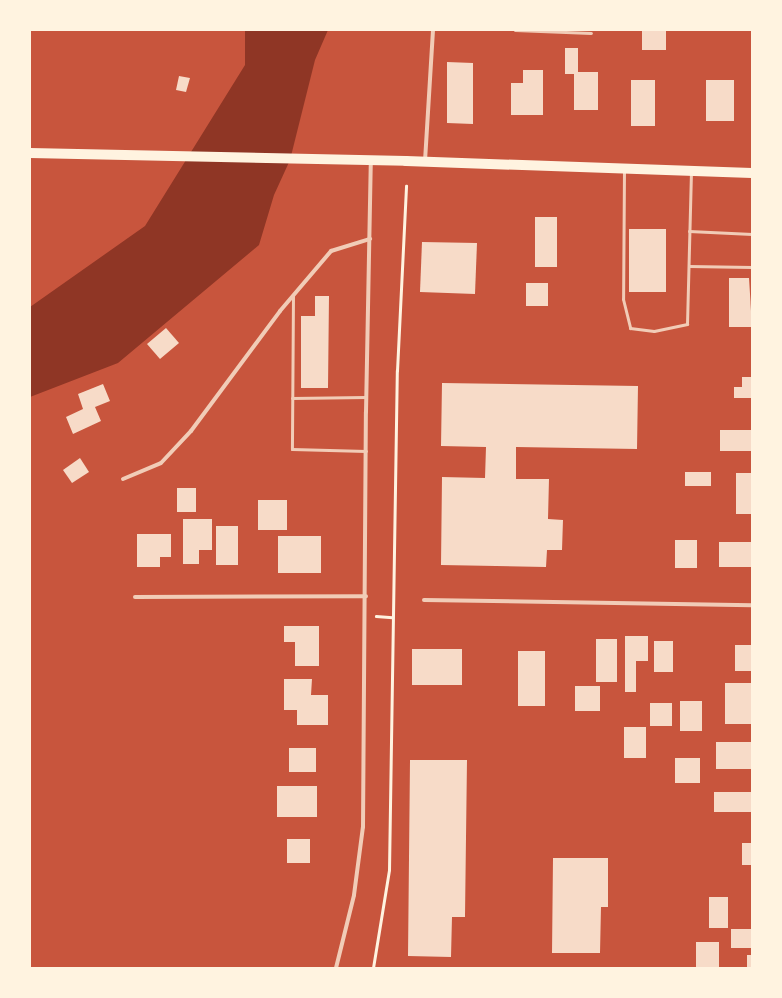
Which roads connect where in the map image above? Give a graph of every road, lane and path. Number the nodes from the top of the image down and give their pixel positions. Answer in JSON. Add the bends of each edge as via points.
{"nodes":[{"id":1,"x":433,"y":30,"type":"edge"},
{"id":2,"x":515,"y":30,"type":"edge"},
{"id":3,"x":591,"y":33,"type":"dead end"},
{"id":4,"x":30,"y":153,"type":"edge"},
{"id":5,"x":371,"y":160,"type":"junction"},
{"id":6,"x":425,"y":162,"type":"junction"},
{"id":7,"x":624,"y":169,"type":"junction"},
{"id":8,"x":691,"y":171,"type":"junction"},
{"id":9,"x":752,"y":173,"type":"edge"},
{"id":10,"x":406,"y":186,"type":"dead end"},
{"id":11,"x":689,"y":231,"type":"junction"},
{"id":12,"x":752,"y":234,"type":"edge"},
{"id":13,"x":370,"y":239,"type":"junction"},
{"id":14,"x":689,"y":266,"type":"junction"},
{"id":15,"x":752,"y":267,"type":"edge"},
{"id":16,"x":293,"y":295,"type":"junction"},
{"id":17,"x":366,"y":396,"type":"junction"},
{"id":18,"x":292,"y":398,"type":"junction"},
{"id":19,"x":366,"y":450,"type":"junction"},
{"id":20,"x":124,"y":479,"type":"dead end"},
{"id":21,"x":366,"y":596,"type":"junction"},
{"id":22,"x":135,"y":597,"type":"dead end"},
{"id":23,"x":424,"y":600,"type":"dead end"},
{"id":24,"x":752,"y":604,"type":"edge"},
{"id":25,"x":366,"y":616,"type":"junction"},
{"id":26,"x":392,"y":617,"type":"junction"},
{"id":27,"x":336,"y":968,"type":"edge"},
{"id":28,"x":373,"y":968,"type":"edge"}],
"edges":[{"from":1,"to":6,"type":"street"},
{"from":2,"to":3,"type":"lane"},
{"from":4,"to":5,"type":"main road"},
{"from":5,"to":6,"type":"main road"},
{"from":5,"to":13,"type":"street"},
{"from":6,"to":7,"type":"main road"},
{"from":7,"to":8,"type":"main road"},
{"from":7,"to":14,"type":"lane","via":[[623,299],[630,328],[654,331],[688,324]]},
{"from":8,"to":9,"type":"main road"},
{"from":8,"to":11,"type":"lane"},
{"from":10,"to":26,"type":"path","via":[[397,371]]},
{"from":11,"to":12,"type":"lane"},
{"from":11,"to":14,"type":"lane"},
{"from":13,"to":16,"type":"street","via":[[331,251]]},
{"from":13,"to":17,"type":"street"},
{"from":14,"to":15,"type":"lane"},
{"from":16,"to":18,"type":"lane"},
{"from":16,"to":20,"type":"street","via":[[191,431],[161,463]]},
{"from":17,"to":18,"type":"lane"},
{"from":17,"to":19,"type":"street"},
{"from":18,"to":19,"type":"lane","via":[[292,449]]},
{"from":19,"to":21,"type":"street"},
{"from":21,"to":22,"type":"street"},
{"from":21,"to":25,"type":"street"},
{"from":23,"to":24,"type":"street"},
{"from":25,"to":26,"type":"path"},
{"from":25,"to":27,"type":"street","via":[[363,827],[354,895]]},
{"from":26,"to":28,"type":"path","via":[[389,870]]}]}
